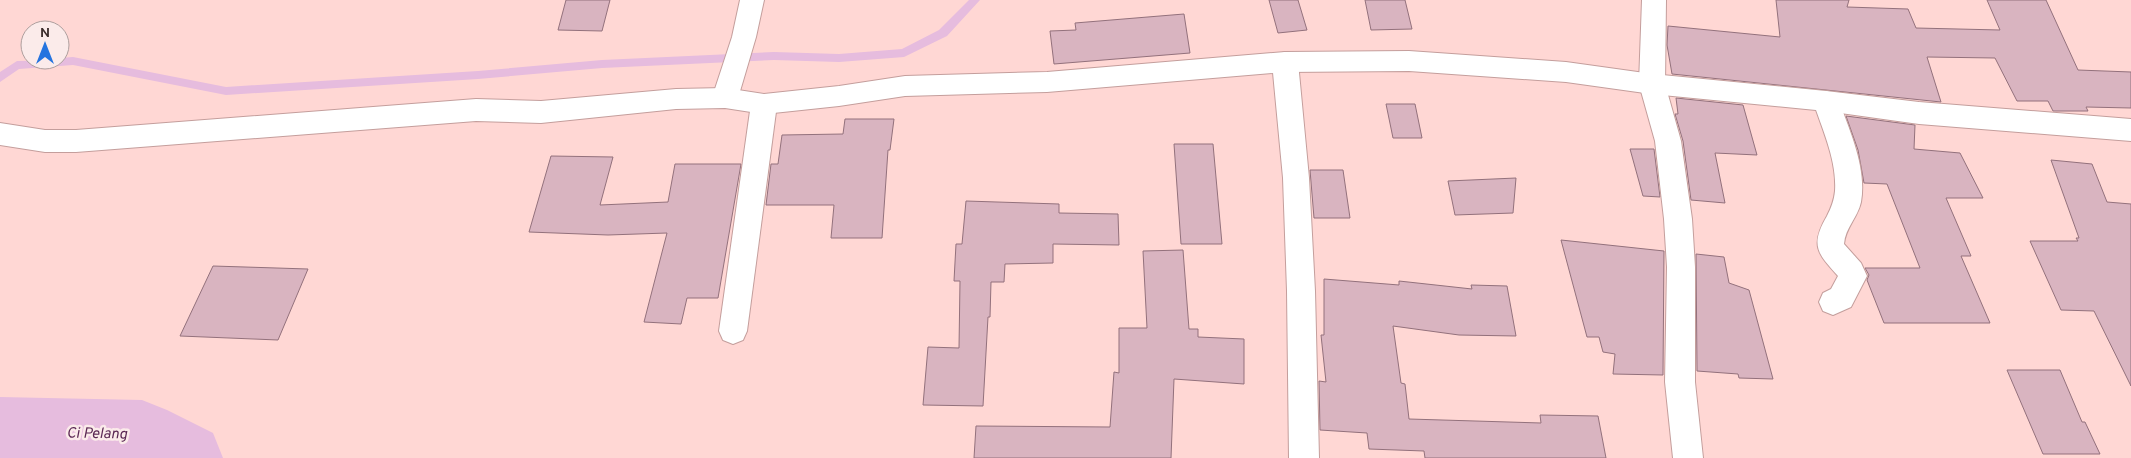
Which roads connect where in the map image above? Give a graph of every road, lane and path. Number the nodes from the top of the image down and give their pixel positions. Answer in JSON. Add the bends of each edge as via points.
{"nodes":[{"id":1,"x":752,"y":0,"type":"edge"},
{"id":2,"x":1654,"y":0,"type":"edge"},
{"id":3,"x":1285,"y":62,"type":"junction"},
{"id":4,"x":1652,"y":84,"type":"junction"},
{"id":5,"x":725,"y":98,"type":"junction"},
{"id":6,"x":1826,"y":101,"type":"junction"},
{"id":7,"x":764,"y":104,"type":"junction"},
{"id":8,"x":2131,"y":130,"type":"edge"},
{"id":9,"x":0,"y":134,"type":"edge"},
{"id":10,"x":1833,"y":302,"type":"dead end"},
{"id":11,"x":733,"y":331,"type":"dead end"},
{"id":12,"x":1304,"y":458,"type":"edge"},
{"id":13,"x":1688,"y":458,"type":"edge"}],
"edges":[{"from":1,"to":5,"type":"street"},
{"from":2,"to":4,"type":"street"},
{"from":3,"to":4,"type":"street","via":[[1418,61],[1557,72]]},
{"from":3,"to":7,"type":"street","via":[[1047,82],[905,86]]},
{"from":3,"to":12,"type":"street","via":[[1296,178]]},
{"from":4,"to":6,"type":"street"},
{"from":4,"to":13,"type":"street","via":[[1668,141],[1678,219],[1680,382]]},
{"from":5,"to":7,"type":"street"},
{"from":5,"to":9,"type":"street","via":[[676,99],[542,112],[476,110],[76,141],[45,141]]},
{"from":6,"to":8,"type":"street","via":[[1919,113]]},
{"from":6,"to":10,"type":"street","via":[[1845,159],[1848,192],[1830,245],[1853,276],[1841,298]]},
{"from":7,"to":11,"type":"street"}]}
